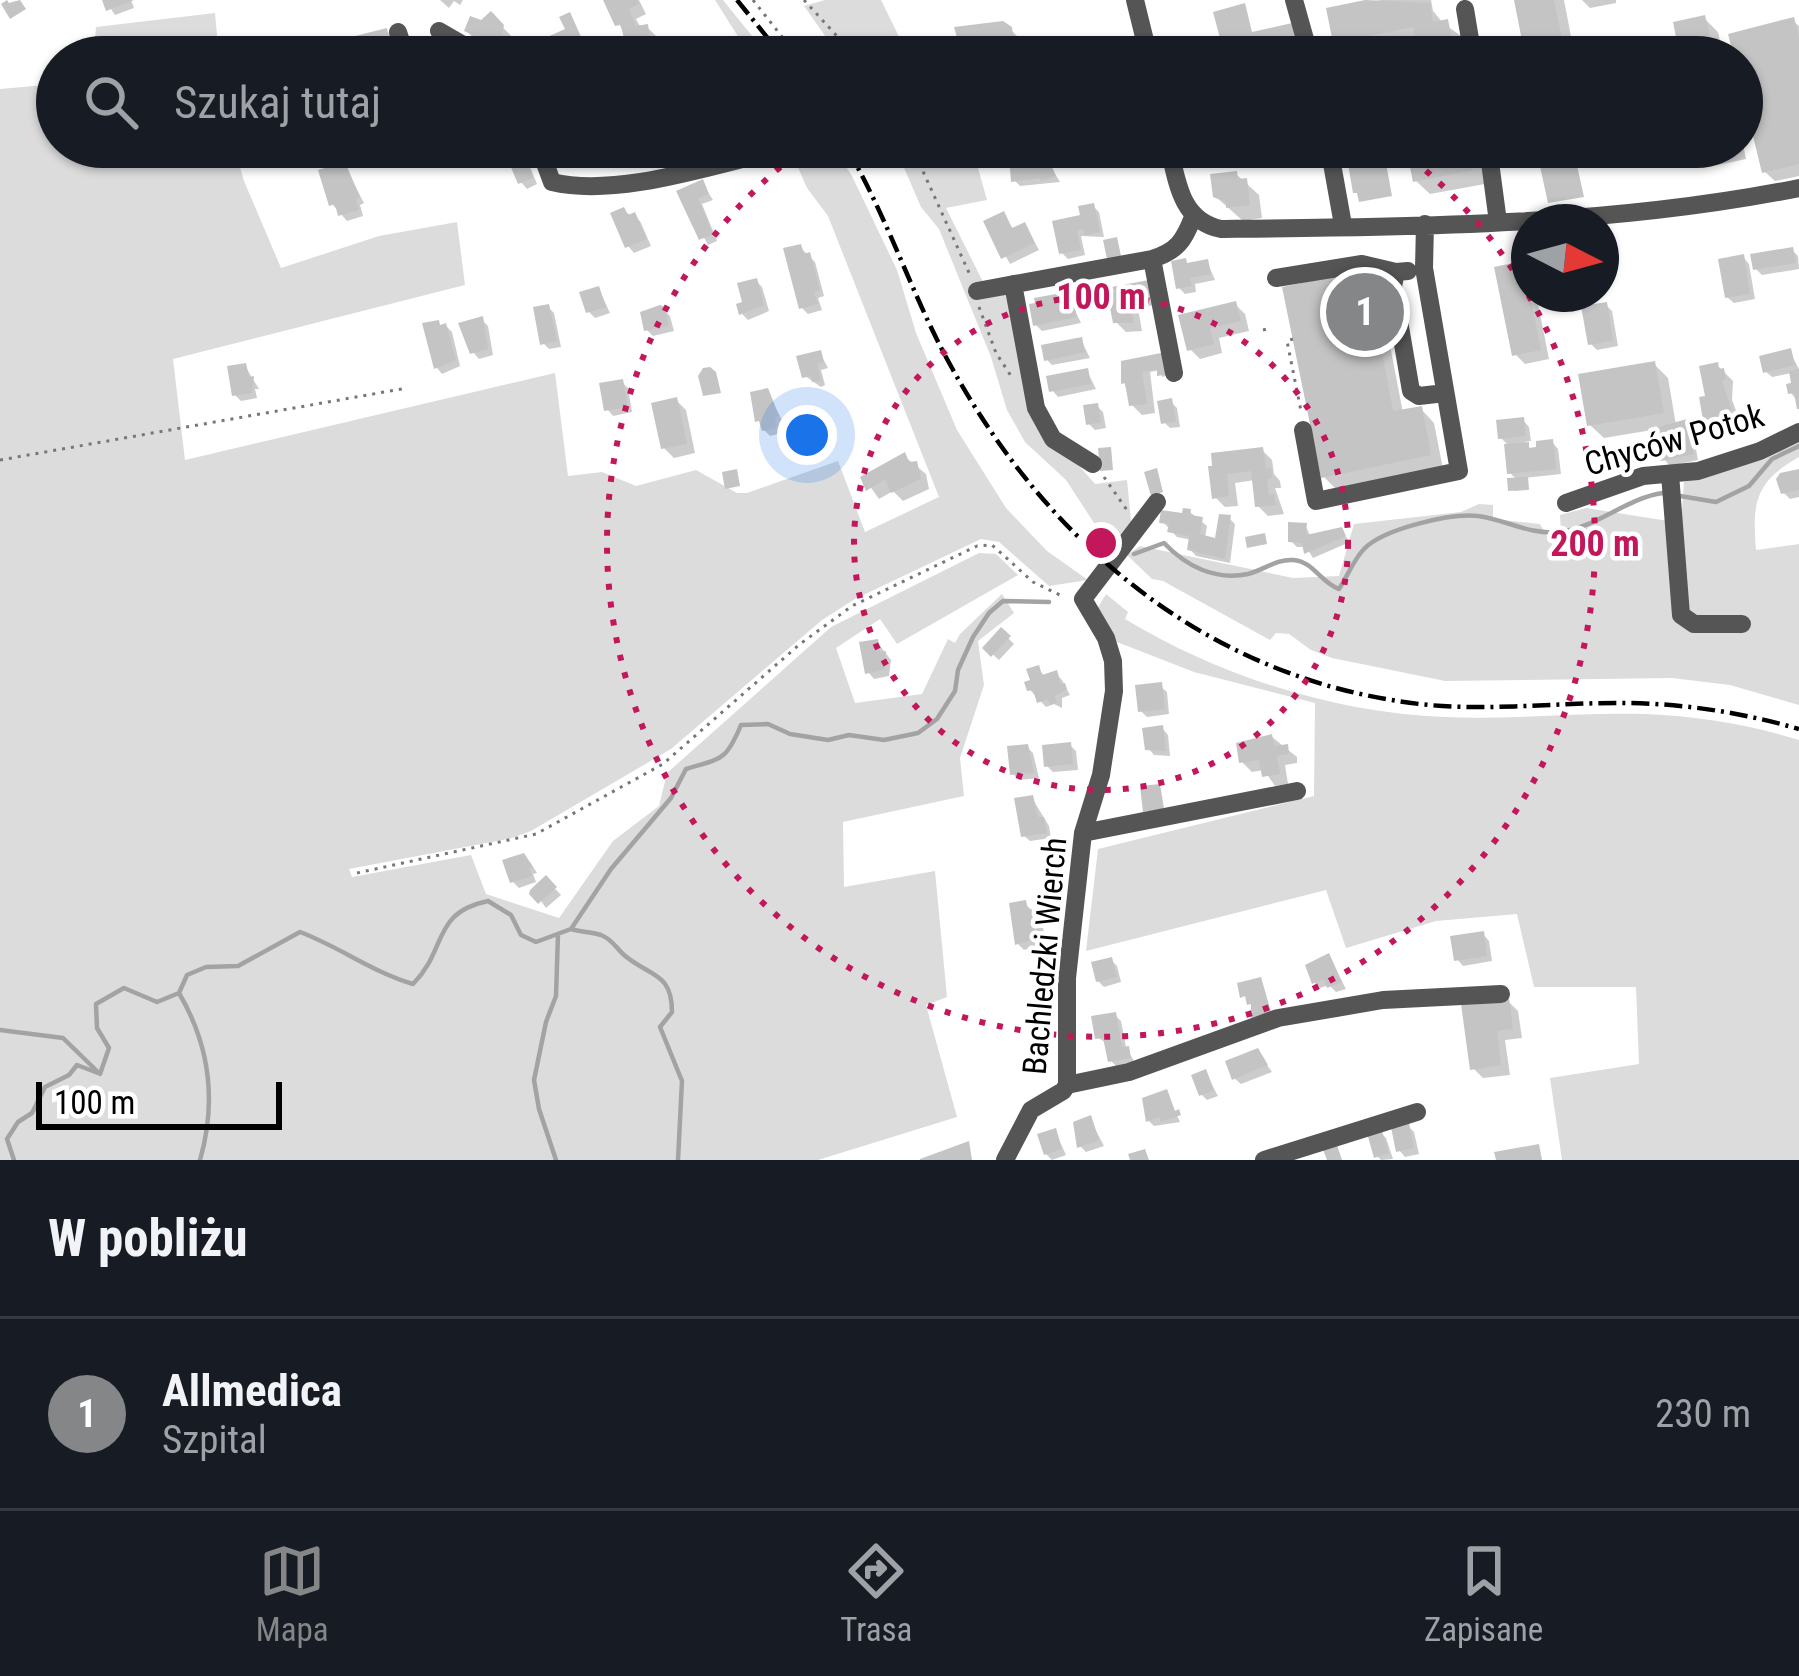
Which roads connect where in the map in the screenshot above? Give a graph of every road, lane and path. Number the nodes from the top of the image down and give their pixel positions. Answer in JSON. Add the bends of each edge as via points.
{"nodes":[{"id":1,"x":753,"y":0,"type":"edge"},
{"id":2,"x":804,"y":0,"type":"edge"},
{"id":3,"x":1136,"y":0,"type":"edge"},
{"id":4,"x":1294,"y":0,"type":"edge"},
{"id":5,"x":1465,"y":9,"type":"dead end"},
{"id":6,"x":439,"y":31,"type":"dead end"},
{"id":7,"x":398,"y":32,"type":"dead end"},
{"id":8,"x":399,"y":36,"type":"edge"},
{"id":9,"x":448,"y":36,"type":"edge"},
{"id":10,"x":781,"y":36,"type":"edge"},
{"id":11,"x":837,"y":36,"type":"edge"},
{"id":12,"x":1144,"y":36,"type":"edge"},
{"id":13,"x":1304,"y":36,"type":"edge"},
{"id":14,"x":1470,"y":36,"type":"edge"},
{"id":15,"x":547,"y":168,"type":"edge"},
{"id":16,"x":695,"y":168,"type":"edge"},
{"id":17,"x":921,"y":168,"type":"edge"},
{"id":18,"x":1174,"y":168,"type":"edge"},
{"id":19,"x":1333,"y":168,"type":"edge"},
{"id":20,"x":1491,"y":168,"type":"edge"},
{"id":21,"x":1799,"y":188,"type":"edge"},
{"id":22,"x":1193,"y":217,"type":"junction"},
{"id":23,"x":1498,"y":222,"type":"junction"},
{"id":24,"x":1425,"y":224,"type":"junction"},
{"id":25,"x":1343,"y":225,"type":"junction"},
{"id":26,"x":1152,"y":260,"type":"junction"},
{"id":27,"x":1424,"y":268,"type":"junction"},
{"id":28,"x":1396,"y":272,"type":"junction"},
{"id":29,"x":1276,"y":278,"type":"dead end"},
{"id":30,"x":1013,"y":284,"type":"junction"},
{"id":31,"x":976,"y":291,"type":"junction"},
{"id":32,"x":1271,"y":328,"type":"dead end"},
{"id":33,"x":1264,"y":330,"type":"dead end"},
{"id":34,"x":1293,"y":339,"type":"dead end"},
{"id":35,"x":1174,"y":373,"type":"dead end"},
{"id":36,"x":407,"y":388,"type":"dead end"},
{"id":37,"x":1445,"y":393,"type":"junction"},
{"id":38,"x":1035,"y":401,"type":"junction"},
{"id":39,"x":1303,"y":426,"type":"joint"},
{"id":40,"x":1799,"y":432,"type":"edge"},
{"id":41,"x":0,"y":460,"type":"edge"},
{"id":42,"x":1093,"y":464,"type":"joint"},
{"id":43,"x":1670,"y":478,"type":"junction"},
{"id":44,"x":1157,"y":502,"type":"dead end"},
{"id":45,"x":1566,"y":503,"type":"dead end"},
{"id":46,"x":1139,"y":522,"type":"junction"},
{"id":47,"x":1083,"y":599,"type":"junction"},
{"id":48,"x":1742,"y":624,"type":"dead end"},
{"id":49,"x":1297,"y":791,"type":"dead end"},
{"id":50,"x":1083,"y":833,"type":"junction"},
{"id":51,"x":357,"y":873,"type":"dead end"},
{"id":52,"x":1501,"y":994,"type":"dead end"},
{"id":53,"x":1066,"y":1084,"type":"junction"},
{"id":54,"x":1417,"y":1112,"type":"dead end"},
{"id":55,"x":1005,"y":1160,"type":"edge"},
{"id":56,"x":1264,"y":1160,"type":"edge"}],
"edges":[{"from":1,"to":10,"type":"path"},
{"from":2,"to":11,"type":"path"},
{"from":3,"to":12,"type":"street"},
{"from":4,"to":13,"type":"street"},
{"from":5,"to":14,"type":"street"},
{"from":6,"to":9,"type":"street"},
{"from":7,"to":8,"type":"street"},
{"from":15,"to":16,"type":"street","via":[[552,182],[587,186]]},
{"from":17,"to":31,"type":"path"},
{"from":18,"to":22,"type":"street"},
{"from":19,"to":25,"type":"street"},
{"from":20,"to":23,"type":"street"},
{"from":21,"to":23,"type":"street","via":[[1659,212]]},
{"from":22,"to":25,"type":"street","via":[[1241,229]]},
{"from":22,"to":26,"type":"street","via":[[1184,241]]},
{"from":23,"to":24,"type":"street"},
{"from":24,"to":25,"type":"street"},
{"from":24,"to":27,"type":"street"},
{"from":26,"to":30,"type":"street"},
{"from":26,"to":35,"type":"street"},
{"from":27,"to":28,"type":"street"},
{"from":27,"to":37,"type":"street"},
{"from":28,"to":29,"type":"street","via":[[1362,264]]},
{"from":28,"to":37,"type":"street","via":[[1411,391]]},
{"from":30,"to":31,"type":"street"},
{"from":30,"to":38,"type":"street"},
{"from":31,"to":38,"type":"path","via":[[996,353]]},
{"from":32,"to":33,"type":"path"},
{"from":34,"to":39,"type":"path","via":[[1287,340]]},
{"from":36,"to":41,"type":"path"},
{"from":37,"to":39,"type":"street","via":[[1459,471],[1316,501]]},
{"from":38,"to":42,"type":"street","via":[[1053,439]]},
{"from":40,"to":43,"type":"street","name":"Chyców Potok"},
{"from":42,"to":46,"type":"path"},
{"from":43,"to":45,"type":"street","name":"Chyców Potok","via":[[1643,476]]},
{"from":43,"to":48,"type":"street","via":[[1681,615],[1694,624]]},
{"from":44,"to":46,"type":"street"},
{"from":46,"to":47,"type":"street"},
{"from":47,"to":50,"type":"street","name":"Bachledzki Wierch","via":[[1106,638],[1114,691]]},
{"from":47,"to":51,"type":"path","via":[[1058,597],[992,544],[977,546],[838,615],[663,764],[536,834]]},
{"from":49,"to":50,"type":"street"},
{"from":50,"to":53,"type":"street","name":"Bachledzki Wierch","via":[[1067,979]]},
{"from":52,"to":53,"type":"street","via":[[1383,1000],[1278,1018],[1129,1072]]},
{"from":53,"to":55,"type":"street","name":"Bachledzki Wierch","via":[[1031,1110]]},
{"from":54,"to":56,"type":"street"}]}
